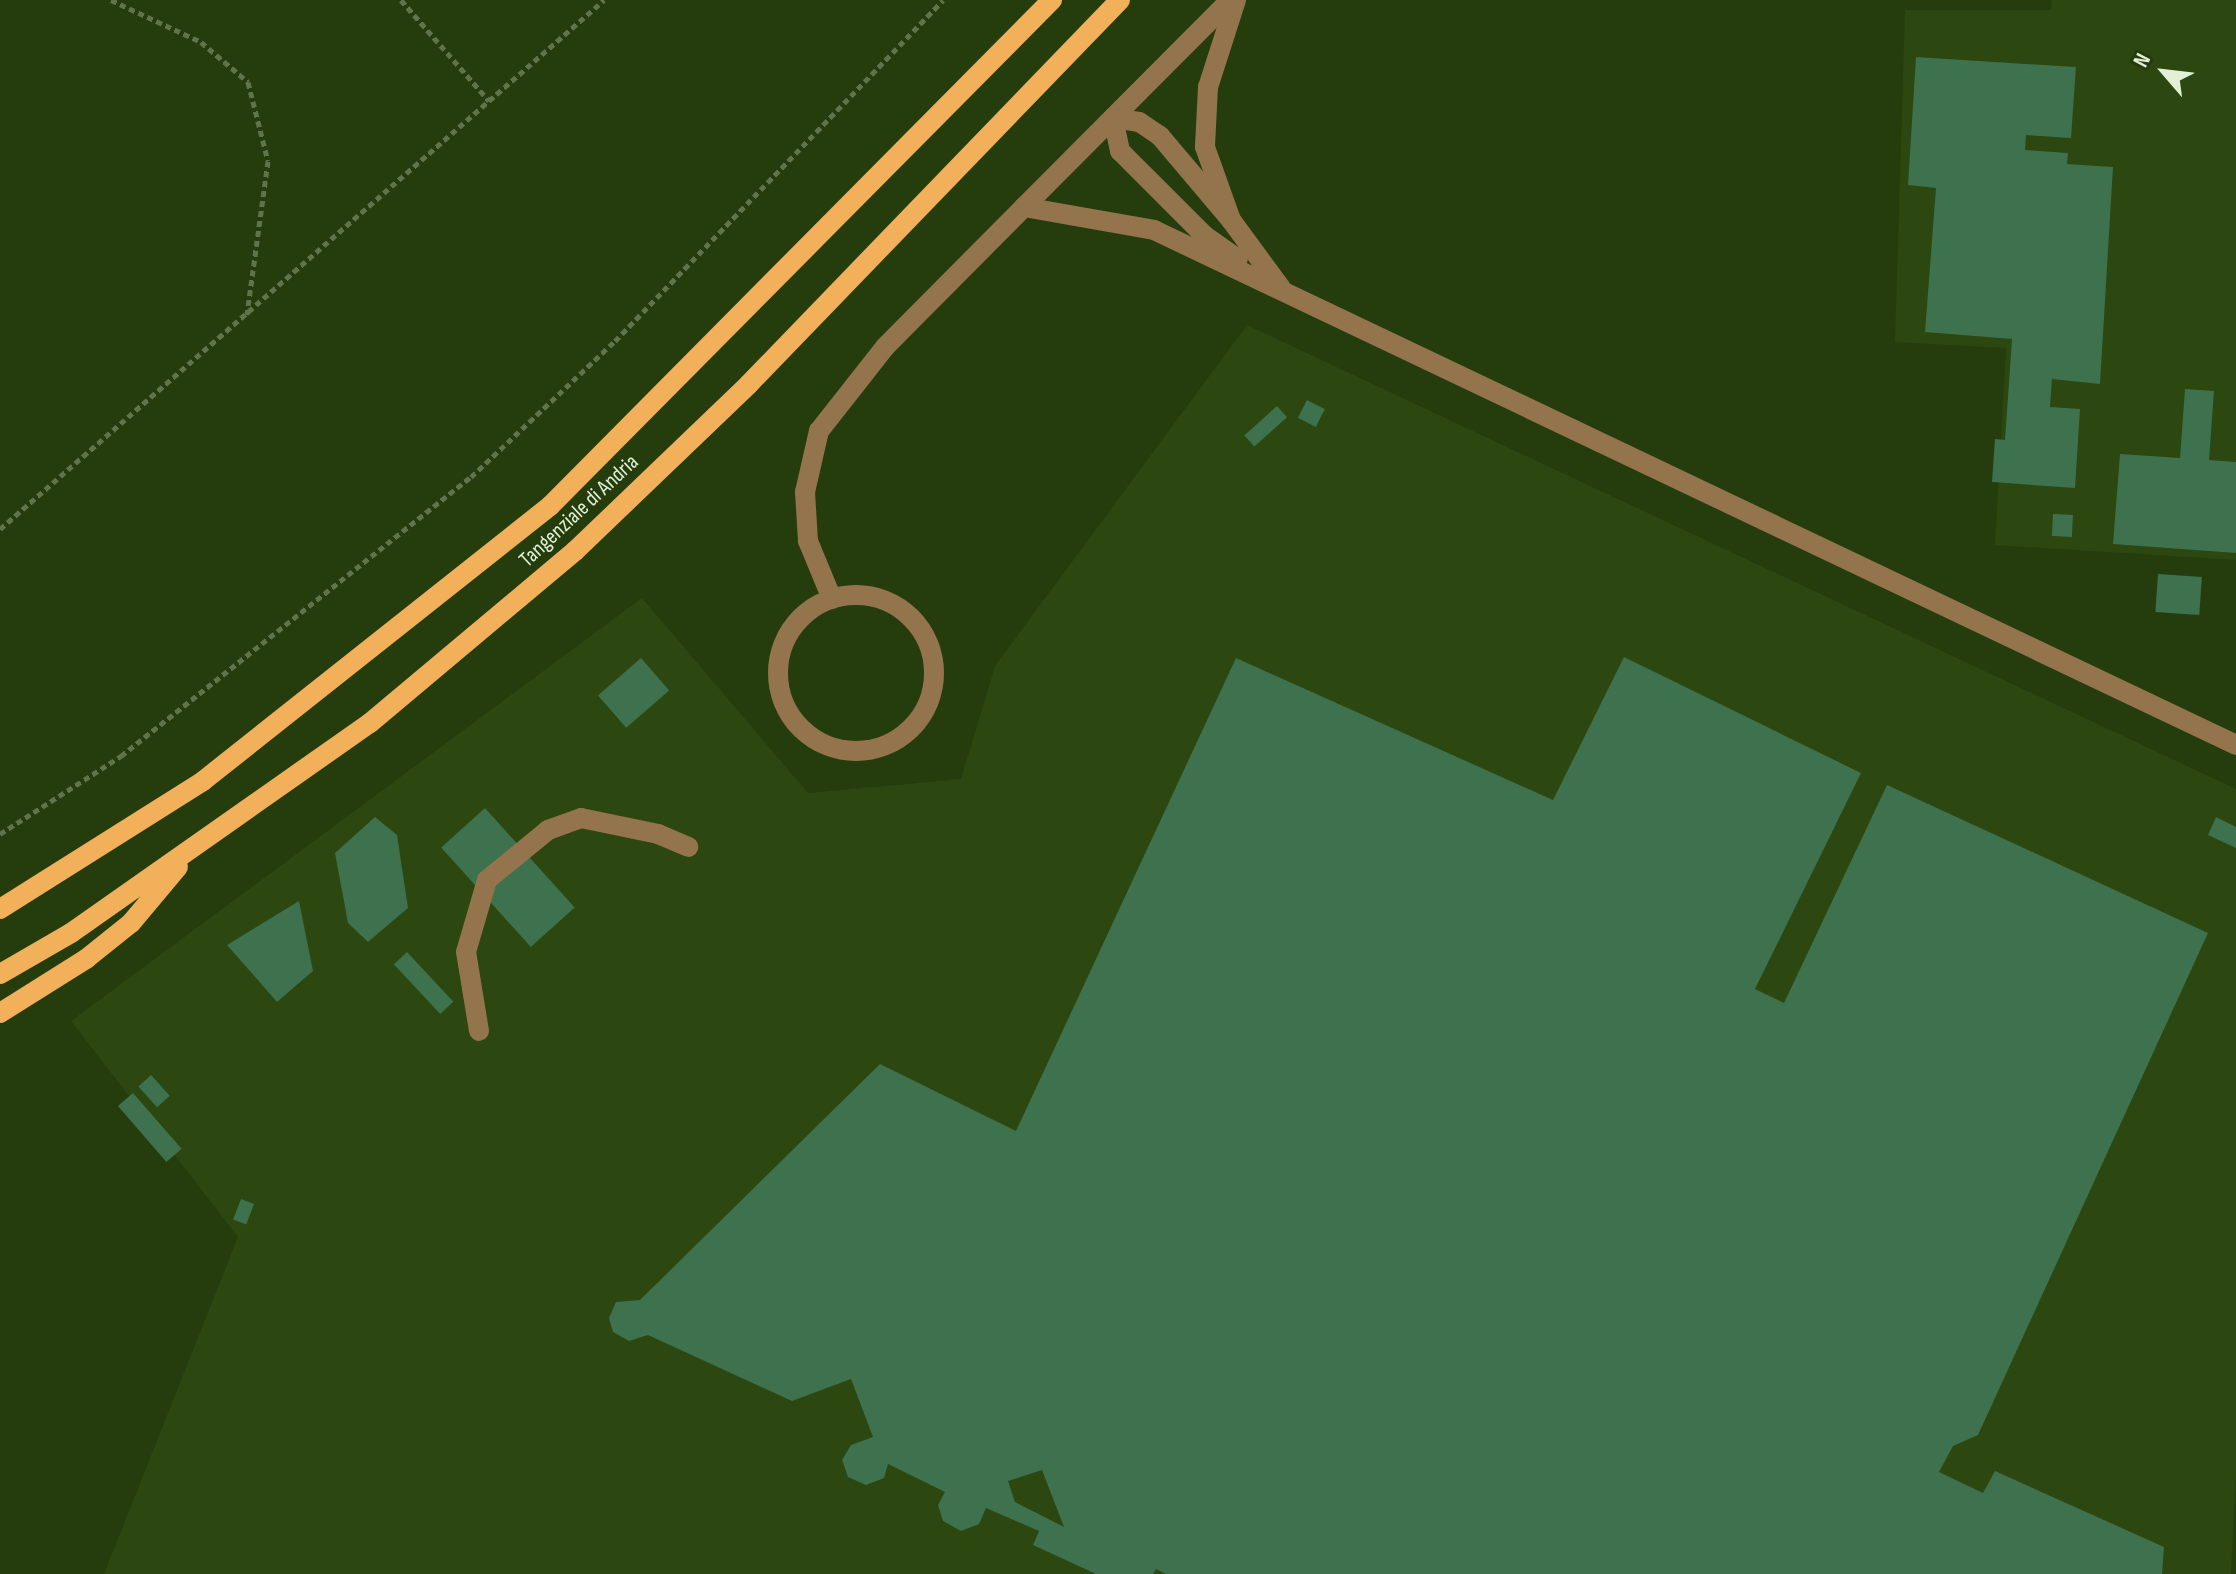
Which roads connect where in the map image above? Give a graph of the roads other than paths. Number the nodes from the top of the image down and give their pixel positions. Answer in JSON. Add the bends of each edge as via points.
{"nodes":[{"id":1,"x":1052,"y":0,"type":"edge"},
{"id":2,"x":1120,"y":0,"type":"edge"},
{"id":3,"x":1233,"y":0,"type":"edge"},
{"id":4,"x":1113,"y":118,"type":"junction"},
{"id":5,"x":1024,"y":207,"type":"junction"},
{"id":6,"x":1231,"y":220,"type":"junction"},
{"id":7,"x":1284,"y":291,"type":"junction"},
{"id":8,"x":832,"y":599,"type":"junction"},
{"id":9,"x":2236,"y":745,"type":"edge"},
{"id":10,"x":197,"y":844,"type":"junction"},
{"id":11,"x":688,"y":847,"type":"dead end"},
{"id":12,"x":0,"y":909,"type":"edge"},
{"id":13,"x":0,"y":974,"type":"edge"},
{"id":14,"x":0,"y":1013,"type":"edge"},
{"id":15,"x":479,"y":1031,"type":"dead end"}],
"edges":[{"from":1,"to":12,"type":"main road","name":"Tangenziale di Andria","via":[[550,506],[203,781]]},
{"from":2,"to":10,"type":"main road","name":"Tangenziale di Andria","via":[[749,384],[575,551],[370,723]]},
{"from":3,"to":4,"type":"street"},
{"from":3,"to":6,"type":"street","via":[[1208,87],[1205,147]]},
{"from":4,"to":5,"type":"street"},
{"from":4,"to":6,"type":"street","via":[[1139,122],[1160,136]]},
{"from":4,"to":7,"type":"street","via":[[1120,151],[1158,190],[1205,236]]},
{"from":5,"to":7,"type":"street","via":[[1154,230]]},
{"from":5,"to":8,"type":"street","via":[[885,347],[819,431],[805,504],[808,541]]},
{"from":6,"to":7,"type":"street"},
{"from":7,"to":9,"type":"street"},
{"from":8,"to":8,"type":"street","via":[[806,613],[782,648],[777,674],[783,700],[795,723],[816,741],[844,751],[875,749],[902,736],[923,714],[933,685],[932,655],[919,627],[897,606],[865,595]]},
{"from":10,"to":13,"type":"main road","name":"Tangenziale di Andria","via":[[71,933]]},
{"from":10,"to":14,"type":"main road","via":[[131,923],[86,959]]},
{"from":11,"to":15,"type":"street","via":[[658,834],[581,818],[548,830],[487,880],[466,952]]}]}
